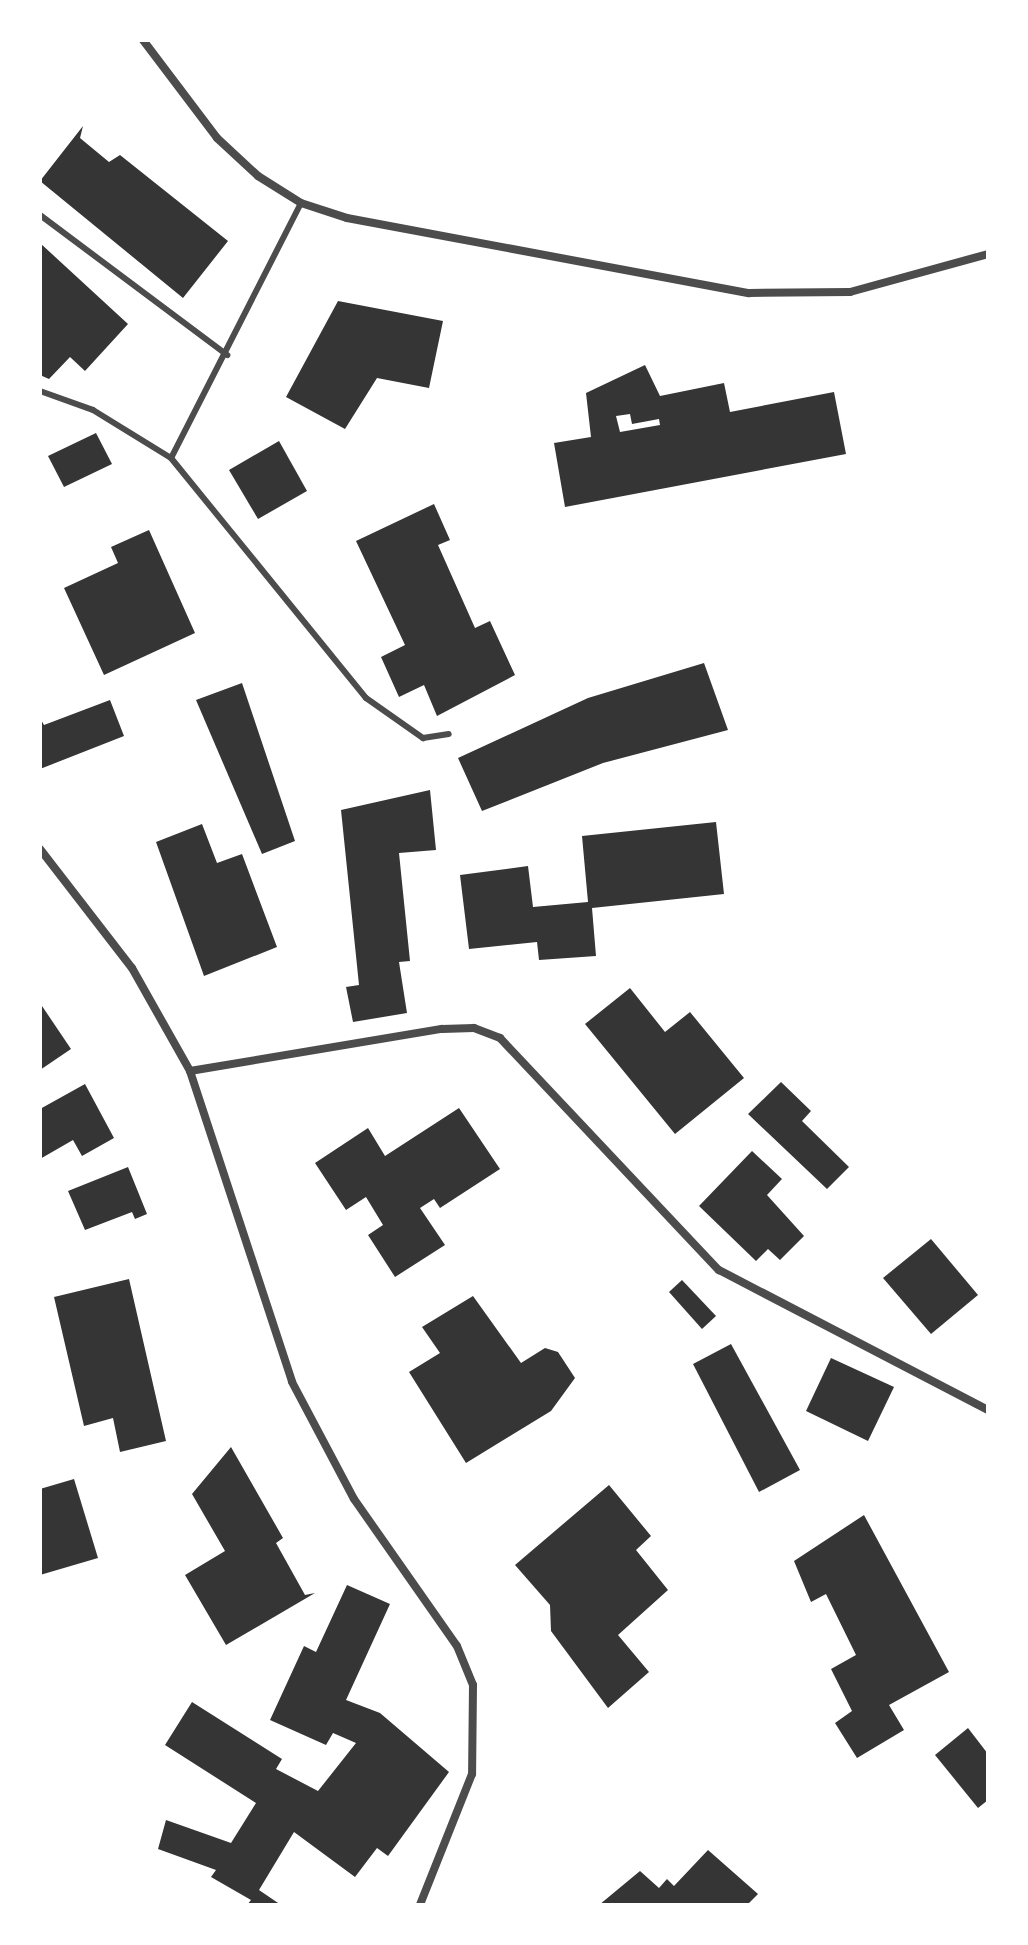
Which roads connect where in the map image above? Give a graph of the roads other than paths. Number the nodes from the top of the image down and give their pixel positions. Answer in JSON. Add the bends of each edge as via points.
{"nodes":[{"id":1,"x":143,"y":40,"type":"edge"},
{"id":2,"x":301,"y":203,"type":"junction"},
{"id":3,"x":40,"y":215,"type":"edge"},
{"id":4,"x":988,"y":254,"type":"edge"},
{"id":5,"x":227,"y":355,"type":"junction"},
{"id":6,"x":40,"y":391,"type":"edge"},
{"id":7,"x":171,"y":458,"type":"junction"},
{"id":8,"x":449,"y":734,"type":"dead end"},
{"id":9,"x":40,"y":849,"type":"edge"},
{"id":10,"x":190,"y":1071,"type":"junction"},
{"id":11,"x":988,"y":1410,"type":"edge"},
{"id":12,"x":420,"y":1905,"type":"edge"}],
"edges":[{"from":1,"to":2,"type":"street","via":[[217,138]]},
{"from":2,"to":4,"type":"street","via":[[389,227],[749,293],[850,292]]},
{"from":2,"to":5,"type":"lane"},
{"from":3,"to":5,"type":"lane"},
{"from":5,"to":7,"type":"lane"},
{"from":6,"to":7,"type":"lane","via":[[93,410]]},
{"from":7,"to":8,"type":"lane","via":[[366,698],[423,738]]},
{"from":9,"to":10,"type":"street","via":[[132,968]]},
{"from":10,"to":11,"type":"street","via":[[442,1029],[474,1028],[500,1038],[719,1270]]},
{"from":10,"to":12,"type":"street","via":[[292,1382],[354,1499],[457,1646],[473,1685],[472,1774]]}]}
